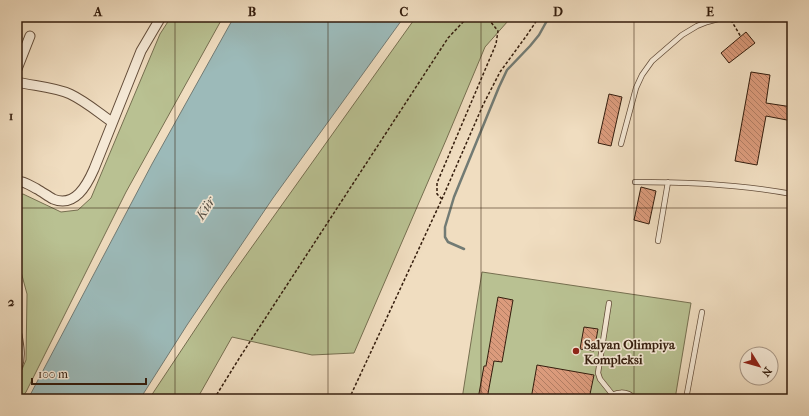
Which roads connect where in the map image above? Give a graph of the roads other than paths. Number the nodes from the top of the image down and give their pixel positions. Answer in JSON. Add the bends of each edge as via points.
{"nodes":[{"id":1,"x":161,"y":17,"type":"edge"},
{"id":2,"x":726,"y":17,"type":"edge"},
{"id":3,"x":30,"y":36,"type":"dead end"},
{"id":4,"x":17,"y":69,"type":"edge"},
{"id":5,"x":17,"y":82,"type":"edge"},
{"id":6,"x":112,"y":122,"type":"junction"},
{"id":7,"x":621,"y":144,"type":"dead end"},
{"id":8,"x":17,"y":181,"type":"edge"},
{"id":9,"x":635,"y":182,"type":"dead end"},
{"id":10,"x":668,"y":182,"type":"junction"},
{"id":11,"x":792,"y":194,"type":"edge"},
{"id":12,"x":658,"y":241,"type":"dead end"},
{"id":13,"x":609,"y":303,"type":"dead end"},
{"id":14,"x":702,"y":312,"type":"dead end"},
{"id":15,"x":17,"y":335,"type":"edge"},
{"id":16,"x":17,"y":368,"type":"edge"},
{"id":17,"x":612,"y":394,"type":"junction"},
{"id":18,"x":607,"y":399,"type":"edge"},
{"id":19,"x":635,"y":399,"type":"edge"},
{"id":20,"x":686,"y":399,"type":"edge"}],
"edges":[{"from":1,"to":6,"type":"street","via":[[141,51]]},
{"from":2,"to":7,"type":"lane","via":[[697,26],[682,35],[652,62],[636,88]]},
{"from":3,"to":4,"type":"street"},
{"from":5,"to":6,"type":"street","via":[[69,94]]},
{"from":6,"to":8,"type":"street","via":[[88,181],[72,199],[54,199],[25,182]]},
{"from":9,"to":10,"type":"lane"},
{"from":10,"to":11,"type":"lane","via":[[731,185]]},
{"from":10,"to":12,"type":"lane"},
{"from":13,"to":17,"type":"lane","via":[[598,373]]},
{"from":14,"to":20,"type":"lane"},
{"from":15,"to":16,"type":"street"},
{"from":17,"to":18,"type":"lane"},
{"from":17,"to":19,"type":"lane","via":[[623,392]]}]}
